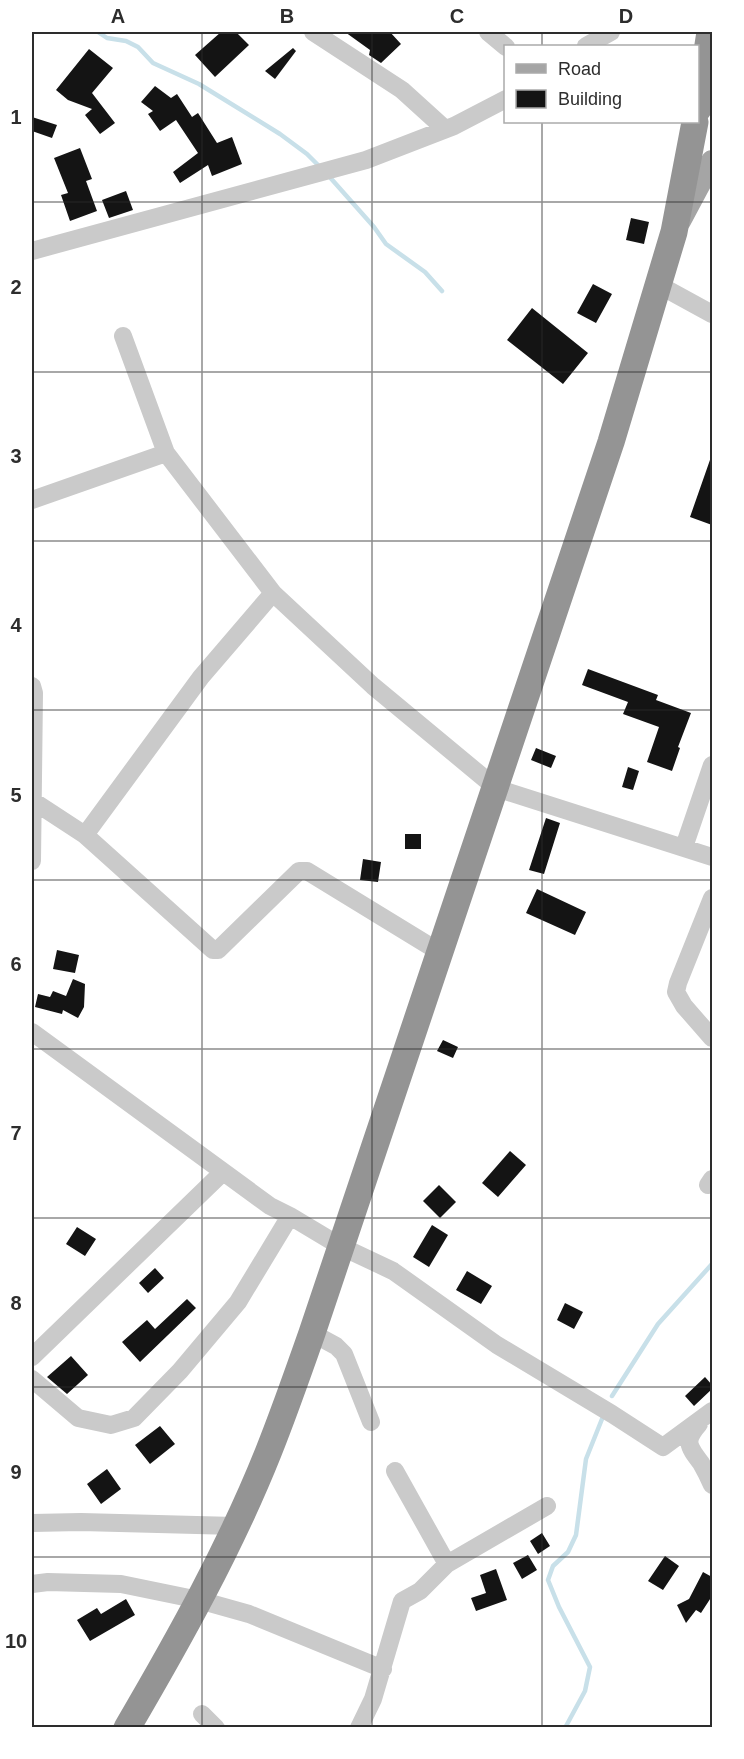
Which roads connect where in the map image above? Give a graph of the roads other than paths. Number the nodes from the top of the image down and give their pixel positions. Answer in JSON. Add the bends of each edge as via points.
{"nodes":[{"id":1,"x":313,"y":32,"type":"edge"},
{"id":2,"x":488,"y":32,"type":"edge"},
{"id":3,"x":611,"y":32,"type":"edge"},
{"id":4,"x":710,"y":32,"type":"edge"},
{"id":5,"x":504,"y":45,"type":"edge"},
{"id":6,"x":588,"y":45,"type":"edge"},
{"id":7,"x":504,"y":100,"type":"edge"},
{"id":8,"x":699,"y":102,"type":"edge"},
{"id":9,"x":695,"y":123,"type":"edge"},
{"id":10,"x":446,"y":129,"type":"junction"},
{"id":11,"x":712,"y":161,"type":"edge"},
{"id":12,"x":674,"y":232,"type":"junction"},
{"id":13,"x":32,"y":251,"type":"edge"},
{"id":14,"x":659,"y":285,"type":"junction"},
{"id":15,"x":712,"y":314,"type":"edge"},
{"id":16,"x":123,"y":336,"type":"dead end"},
{"id":17,"x":166,"y":453,"type":"junction"},
{"id":18,"x":32,"y":500,"type":"edge"},
{"id":19,"x":273,"y":593,"type":"junction"},
{"id":20,"x":32,"y":686,"type":"edge"},
{"id":21,"x":712,"y":765,"type":"edge"},
{"id":22,"x":496,"y":788,"type":"junction"},
{"id":23,"x":33,"y":801,"type":"junction"},
{"id":24,"x":85,"y":835,"type":"junction"},
{"id":25,"x":684,"y":847,"type":"junction"},
{"id":26,"x":712,"y":857,"type":"edge"},
{"id":27,"x":32,"y":861,"type":"edge"},
{"id":28,"x":712,"y":898,"type":"edge"},
{"id":29,"x":441,"y":953,"type":"junction"},
{"id":30,"x":32,"y":1032,"type":"edge"},
{"id":31,"x":712,"y":1038,"type":"edge"},
{"id":32,"x":223,"y":1172,"type":"junction"},
{"id":33,"x":290,"y":1216,"type":"junction"},
{"id":34,"x":340,"y":1246,"type":"junction"},
{"id":35,"x":312,"y":1333,"type":"junction"},
{"id":36,"x":32,"y":1357,"type":"edge"},
{"id":37,"x":32,"y":1379,"type":"edge"},
{"id":38,"x":709,"y":1413,"type":"edge"},
{"id":39,"x":371,"y":1422,"type":"dead end"},
{"id":40,"x":395,"y":1471,"type":"dead end"},
{"id":41,"x":712,"y":1485,"type":"edge"},
{"id":42,"x":547,"y":1506,"type":"dead end"},
{"id":43,"x":32,"y":1523,"type":"edge"},
{"id":44,"x":235,"y":1526,"type":"junction"},
{"id":45,"x":447,"y":1564,"type":"junction"},
{"id":46,"x":32,"y":1584,"type":"edge"},
{"id":47,"x":199,"y":1600,"type":"junction"},
{"id":48,"x":383,"y":1669,"type":"junction"},
{"id":49,"x":202,"y":1714,"type":"dead end"},
{"id":50,"x":127,"y":1728,"type":"edge"},
{"id":51,"x":216,"y":1728,"type":"edge"},
{"id":52,"x":359,"y":1728,"type":"edge"}],
"edges":[{"from":1,"to":10,"type":"street","via":[[402,90]]},
{"from":2,"to":5,"type":"street"},
{"from":3,"to":6,"type":"street"},
{"from":4,"to":8,"type":"highway"},
{"from":7,"to":10,"type":"street"},
{"from":9,"to":12,"type":"highway"},
{"from":10,"to":13,"type":"street","via":[[366,160]]},
{"from":11,"to":12,"type":"main road"},
{"from":12,"to":14,"type":"highway"},
{"from":14,"to":15,"type":"street"},
{"from":14,"to":22,"type":"highway"},
{"from":16,"to":17,"type":"street"},
{"from":17,"to":18,"type":"street"},
{"from":17,"to":19,"type":"street"},
{"from":19,"to":22,"type":"street","via":[[373,686]]},
{"from":19,"to":24,"type":"street","via":[[201,677]]},
{"from":20,"to":23,"type":"street"},
{"from":21,"to":25,"type":"street"},
{"from":22,"to":25,"type":"street"},
{"from":22,"to":29,"type":"highway"},
{"from":23,"to":24,"type":"street"},
{"from":23,"to":27,"type":"street"},
{"from":24,"to":29,"type":"street","via":[[213,950],[218,950],[299,872],[307,871]]},
{"from":25,"to":26,"type":"street"},
{"from":28,"to":31,"type":"street","via":[[676,992]]},
{"from":29,"to":34,"type":"highway"},
{"from":30,"to":32,"type":"street"},
{"from":32,"to":33,"type":"street"},
{"from":32,"to":36,"type":"street"},
{"from":33,"to":34,"type":"street"},
{"from":33,"to":37,"type":"street","via":[[238,1302],[134,1418],[111,1425],[78,1418]]},
{"from":34,"to":35,"type":"highway"},
{"from":34,"to":38,"type":"street","via":[[393,1271],[497,1345],[663,1447]]},
{"from":35,"to":39,"type":"street","via":[[344,1354]]},
{"from":35,"to":44,"type":"highway","via":[[268,1455]]},
{"from":38,"to":41,"type":"street","via":[[692,1433],[689,1444]]},
{"from":40,"to":45,"type":"street"},
{"from":42,"to":45,"type":"street"},
{"from":43,"to":44,"type":"street"},
{"from":44,"to":47,"type":"highway"},
{"from":45,"to":48,"type":"street","via":[[420,1591],[400,1604]]},
{"from":46,"to":47,"type":"street","via":[[121,1584]]},
{"from":47,"to":48,"type":"street","via":[[249,1614]]},
{"from":47,"to":50,"type":"highway"},
{"from":48,"to":52,"type":"street"},
{"from":49,"to":51,"type":"street"}]}
